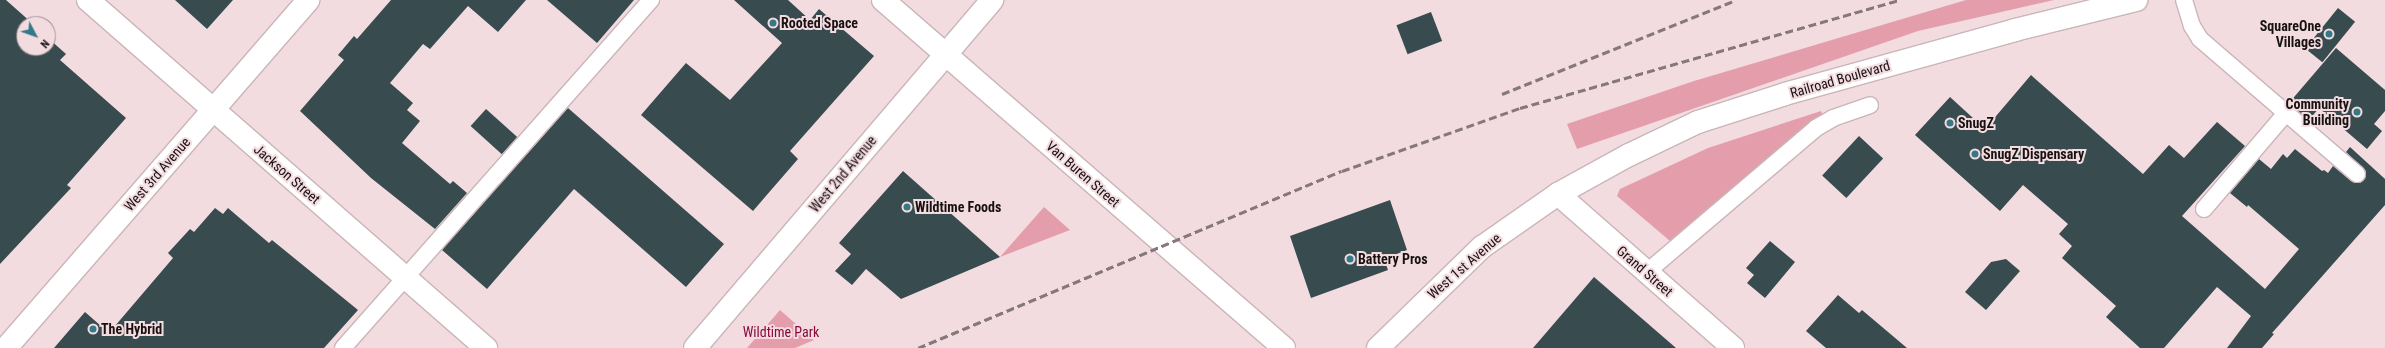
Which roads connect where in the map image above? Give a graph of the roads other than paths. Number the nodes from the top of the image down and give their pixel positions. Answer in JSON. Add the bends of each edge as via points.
{"nodes":[{"id":1,"x":88,"y":0,"type":"edge"},
{"id":2,"x":309,"y":0,"type":"edge"},
{"id":3,"x":651,"y":0,"type":"edge"},
{"id":4,"x":883,"y":0,"type":"edge"},
{"id":5,"x":992,"y":0,"type":"edge"},
{"id":6,"x":2136,"y":0,"type":"edge"},
{"id":7,"x":2184,"y":0,"type":"edge"},
{"id":8,"x":945,"y":54,"type":"junction"},
{"id":9,"x":1870,"y":105,"type":"dead end"},
{"id":10,"x":213,"y":110,"type":"junction"},
{"id":11,"x":2286,"y":114,"type":"junction"},
{"id":12,"x":2357,"y":174,"type":"dead end"},
{"id":13,"x":1558,"y":194,"type":"junction"},
{"id":14,"x":2204,"y":209,"type":"dead end"},
{"id":15,"x":1647,"y":272,"type":"junction"},
{"id":16,"x":405,"y":277,"type":"junction"},
{"id":17,"x":6,"y":348,"type":"edge"},
{"id":18,"x":343,"y":348,"type":"edge"},
{"id":19,"x":486,"y":348,"type":"edge"},
{"id":20,"x":695,"y":348,"type":"edge"},
{"id":21,"x":1284,"y":348,"type":"edge"},
{"id":22,"x":1378,"y":348,"type":"edge"},
{"id":23,"x":1733,"y":348,"type":"edge"}],
"edges":[{"from":1,"to":10,"type":"street","name":"Jackson Street"},
{"from":2,"to":10,"type":"street","name":"West 3rd Avenue"},
{"from":3,"to":16,"type":"lane"},
{"from":4,"to":8,"type":"street","name":"Van Buren Street"},
{"from":5,"to":8,"type":"street","name":"West 2nd Avenue"},
{"from":6,"to":13,"type":"street","name":"Railroad Boulevard","via":[[2008,32],[1785,94],[1698,122],[1629,155]]},
{"from":7,"to":11,"type":"lane","via":[[2192,26],[2200,39]]},
{"from":8,"to":20,"type":"street","name":"West 2nd Avenue"},
{"from":8,"to":21,"type":"street","name":"Van Buren Street"},
{"from":9,"to":15,"type":"lane","via":[[1833,118],[1816,128]]},
{"from":10,"to":16,"type":"street","name":"Jackson Street"},
{"from":10,"to":17,"type":"street","name":"West 3rd Avenue"},
{"from":11,"to":12,"type":"lane"},
{"from":11,"to":14,"type":"lane"},
{"from":13,"to":15,"type":"street","name":"Grand Street"},
{"from":13,"to":22,"type":"street","name":"West 1st Avenue","via":[[1482,247]]},
{"from":15,"to":23,"type":"street","name":"Grand Street"},
{"from":16,"to":18,"type":"lane"},
{"from":16,"to":19,"type":"street","name":"Jackson Street"}]}
